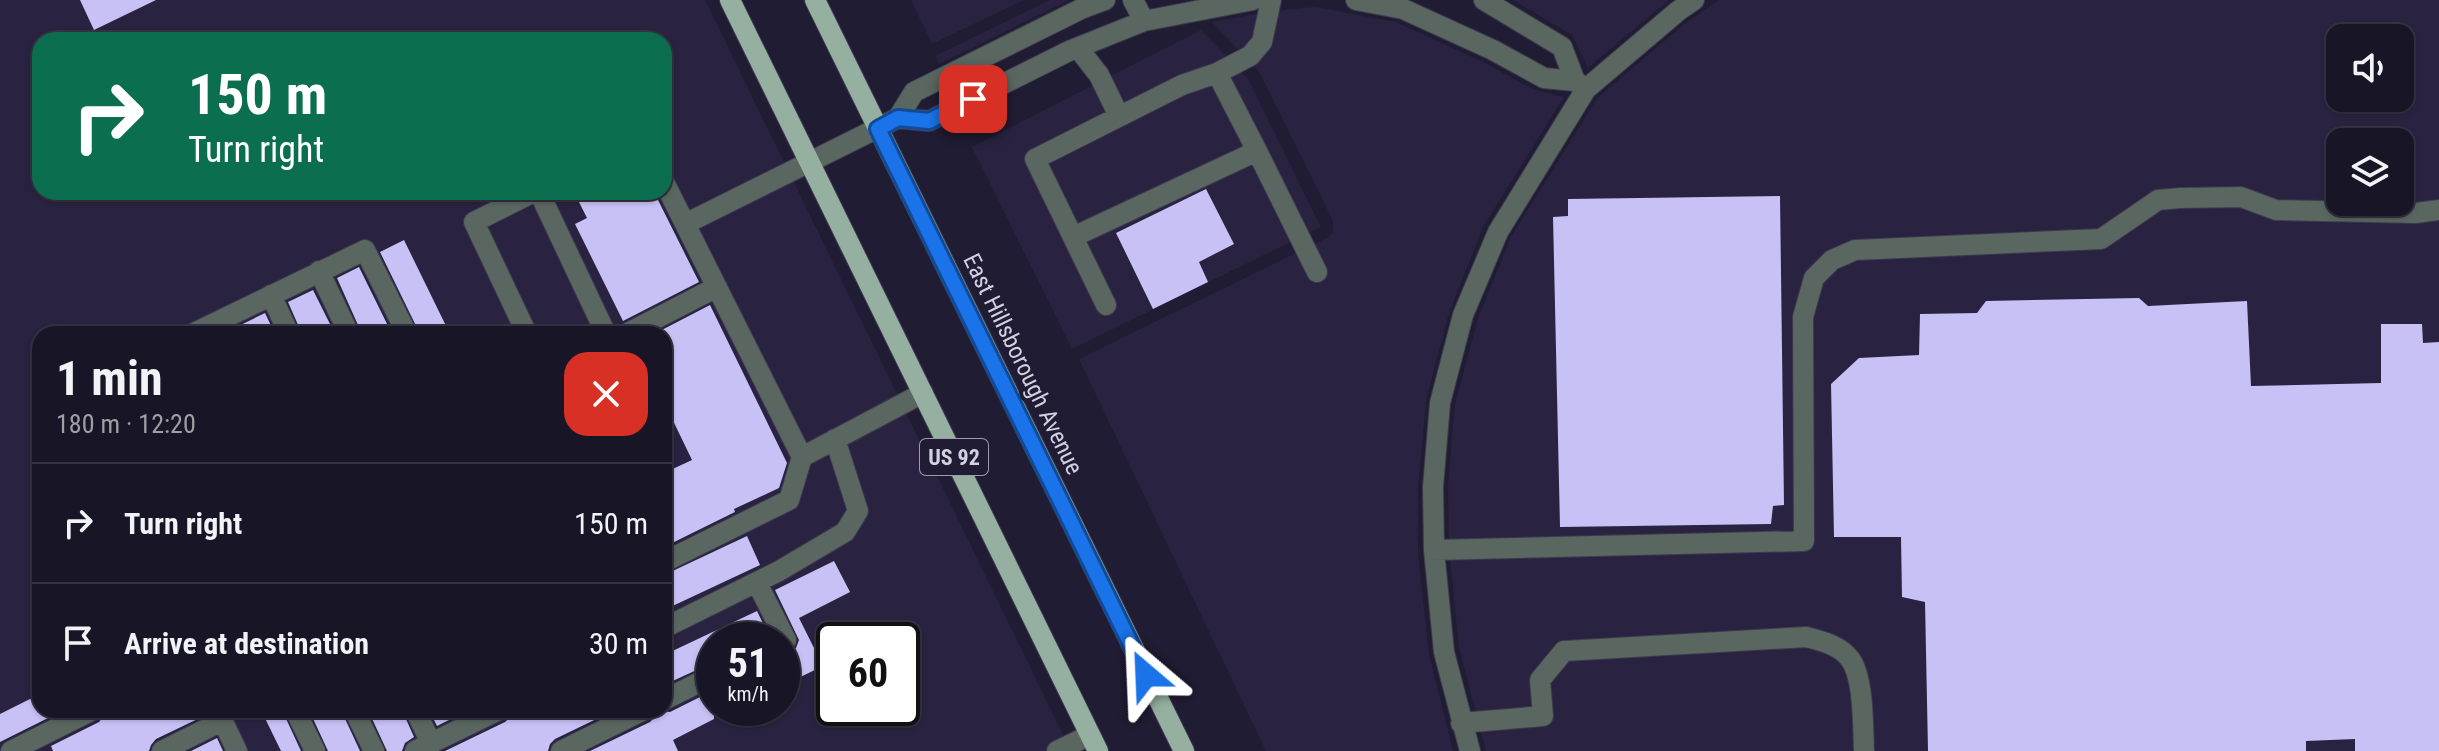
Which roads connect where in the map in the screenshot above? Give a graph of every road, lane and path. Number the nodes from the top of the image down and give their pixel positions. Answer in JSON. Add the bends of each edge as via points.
{"nodes":[{"id":1,"x":730,"y":0,"type":"edge"},
{"id":2,"x":815,"y":0,"type":"edge"},
{"id":3,"x":1105,"y":0,"type":"edge"},
{"id":4,"x":1133,"y":0,"type":"edge"},
{"id":5,"x":1253,"y":0,"type":"edge"},
{"id":6,"x":1271,"y":0,"type":"edge"},
{"id":7,"x":1356,"y":0,"type":"edge"},
{"id":8,"x":1484,"y":0,"type":"edge"},
{"id":9,"x":1694,"y":0,"type":"edge"},
{"id":10,"x":1144,"y":21,"type":"junction"},
{"id":11,"x":1078,"y":48,"type":"junction"},
{"id":12,"x":1217,"y":73,"type":"junction"},
{"id":13,"x":1581,"y":85,"type":"junction"},
{"id":14,"x":1119,"y":116,"type":"junction"},
{"id":15,"x":898,"y":118,"type":"junction"},
{"id":16,"x":878,"y":129,"type":"junction"},
{"id":17,"x":1257,"y":151,"type":"junction"},
{"id":18,"x":810,"y":162,"type":"junction"},
{"id":19,"x":672,"y":198,"type":"edge"},
{"id":20,"x":519,"y":200,"type":"edge"},
{"id":21,"x":540,"y":200,"type":"edge"},
{"id":22,"x":2439,"y":210,"type":"edge"},
{"id":23,"x":685,"y":224,"type":"junction"},
{"id":24,"x":1073,"y":237,"type":"junction"},
{"id":25,"x":319,"y":271,"type":"junction"},
{"id":26,"x":1317,"y":272,"type":"dead end"},
{"id":27,"x":717,"y":287,"type":"junction"},
{"id":28,"x":271,"y":295,"type":"junction"},
{"id":29,"x":1106,"y":305,"type":"dead end"},
{"id":30,"x":228,"y":326,"type":"edge"},
{"id":31,"x":285,"y":326,"type":"edge"},
{"id":32,"x":345,"y":326,"type":"edge"},
{"id":33,"x":403,"y":326,"type":"edge"},
{"id":34,"x":523,"y":326,"type":"edge"},
{"id":35,"x":602,"y":326,"type":"edge"},
{"id":36,"x":641,"y":326,"type":"edge"},
{"id":37,"x":923,"y":393,"type":"junction"},
{"id":38,"x":835,"y":439,"type":"junction"},
{"id":39,"x":802,"y":457,"type":"junction"},
{"id":40,"x":1434,"y":550,"type":"junction"},
{"id":41,"x":672,"y":558,"type":"edge"},
{"id":42,"x":757,"y":583,"type":"junction"},
{"id":43,"x":777,"y":622,"type":"edge"},
{"id":44,"x":672,"y":624,"type":"edge"},
{"id":45,"x":696,"y":684,"type":"edge"},
{"id":46,"x":672,"y":696,"type":"edge"},
{"id":47,"x":77,"y":718,"type":"edge"},
{"id":48,"x":215,"y":718,"type":"edge"},
{"id":49,"x":221,"y":718,"type":"edge"},
{"id":50,"x":299,"y":718,"type":"edge"},
{"id":51,"x":358,"y":718,"type":"edge"},
{"id":52,"x":417,"y":718,"type":"edge"},
{"id":53,"x":469,"y":718,"type":"edge"},
{"id":54,"x":628,"y":718,"type":"edge"},
{"id":55,"x":1461,"y":723,"type":"junction"},
{"id":56,"x":1094,"y":743,"type":"edge"},
{"id":57,"x":423,"y":747,"type":"edge"},
{"id":58,"x":11,"y":751,"type":"edge"},
{"id":59,"x":162,"y":751,"type":"edge"},
{"id":60,"x":237,"y":751,"type":"edge"},
{"id":61,"x":315,"y":751,"type":"edge"},
{"id":62,"x":374,"y":751,"type":"edge"},
{"id":63,"x":561,"y":751,"type":"edge"},
{"id":64,"x":1057,"y":751,"type":"edge"},
{"id":65,"x":1184,"y":751,"type":"edge"},
{"id":66,"x":1470,"y":751,"type":"edge"},
{"id":67,"x":1864,"y":751,"type":"edge"}],
"edges":[{"from":1,"to":18,"type":"main road","number":"US 92"},
{"from":2,"to":16,"type":"main road","name":"East Hillsborough Avenue"},
{"from":3,"to":15,"type":"street","via":[[914,92]]},
{"from":4,"to":10,"type":"street"},
{"from":5,"to":10,"type":"street"},
{"from":6,"to":12,"type":"street","via":[[1262,42],[1250,56]]},
{"from":7,"to":13,"type":"street","via":[[1403,9],[1544,78]]},
{"from":8,"to":13,"type":"street","via":[[1562,47]]},
{"from":9,"to":13,"type":"street"},
{"from":10,"to":11,"type":"street"},
{"from":11,"to":14,"type":"street","via":[[1099,75]]},
{"from":11,"to":15,"type":"street","via":[[929,121]]},
{"from":12,"to":14,"type":"street"},
{"from":12,"to":17,"type":"street"},
{"from":13,"to":40,"type":"street","via":[[1498,232],[1463,315],[1440,403]]},
{"from":14,"to":24,"type":"street","via":[[1035,159]]},
{"from":15,"to":16,"type":"street"},
{"from":16,"to":18,"type":"street"},
{"from":16,"to":65,"type":"main road","name":"East Hillsborough Avenue"},
{"from":17,"to":24,"type":"street"},
{"from":17,"to":26,"type":"street"},
{"from":18,"to":23,"type":"street"},
{"from":18,"to":37,"type":"main road","number":"US 92"},
{"from":19,"to":23,"type":"street"},
{"from":20,"to":34,"type":"street","via":[[474,222]]},
{"from":21,"to":35,"type":"street"},
{"from":22,"to":40,"type":"street","via":[[2276,210],[2241,197],[2180,198],[2158,200],[2101,239],[1855,250],[1832,260],[1814,278],[1803,317],[1804,541]]},
{"from":23,"to":27,"type":"street"},
{"from":24,"to":29,"type":"street"},
{"from":25,"to":28,"type":"street"},
{"from":25,"to":32,"type":"street"},
{"from":25,"to":33,"type":"street","via":[[365,250]]},
{"from":27,"to":36,"type":"street"},
{"from":27,"to":39,"type":"street"},
{"from":28,"to":30,"type":"street"},
{"from":28,"to":31,"type":"street"},
{"from":37,"to":38,"type":"street"},
{"from":37,"to":56,"type":"main road","number":"US 92"},
{"from":38,"to":39,"type":"street"},
{"from":38,"to":42,"type":"street","via":[[858,511],[845,532]]},
{"from":39,"to":41,"type":"street","via":[[789,500]]},
{"from":40,"to":55,"type":"street","via":[[1444,652]]},
{"from":42,"to":43,"type":"street"},
{"from":42,"to":44,"type":"street"},
{"from":45,"to":46,"type":"street"},
{"from":47,"to":58,"type":"street"},
{"from":48,"to":59,"type":"street"},
{"from":49,"to":60,"type":"street"},
{"from":50,"to":61,"type":"street"},
{"from":51,"to":62,"type":"street"},
{"from":52,"to":57,"type":"street"},
{"from":53,"to":57,"type":"street"},
{"from":54,"to":63,"type":"street"},
{"from":55,"to":66,"type":"street"},
{"from":55,"to":67,"type":"street","via":[[1543,716],[1540,680],[1564,651],[1806,637],[1831,644],[1850,659],[1858,678]]},
{"from":56,"to":64,"type":"street"}]}
